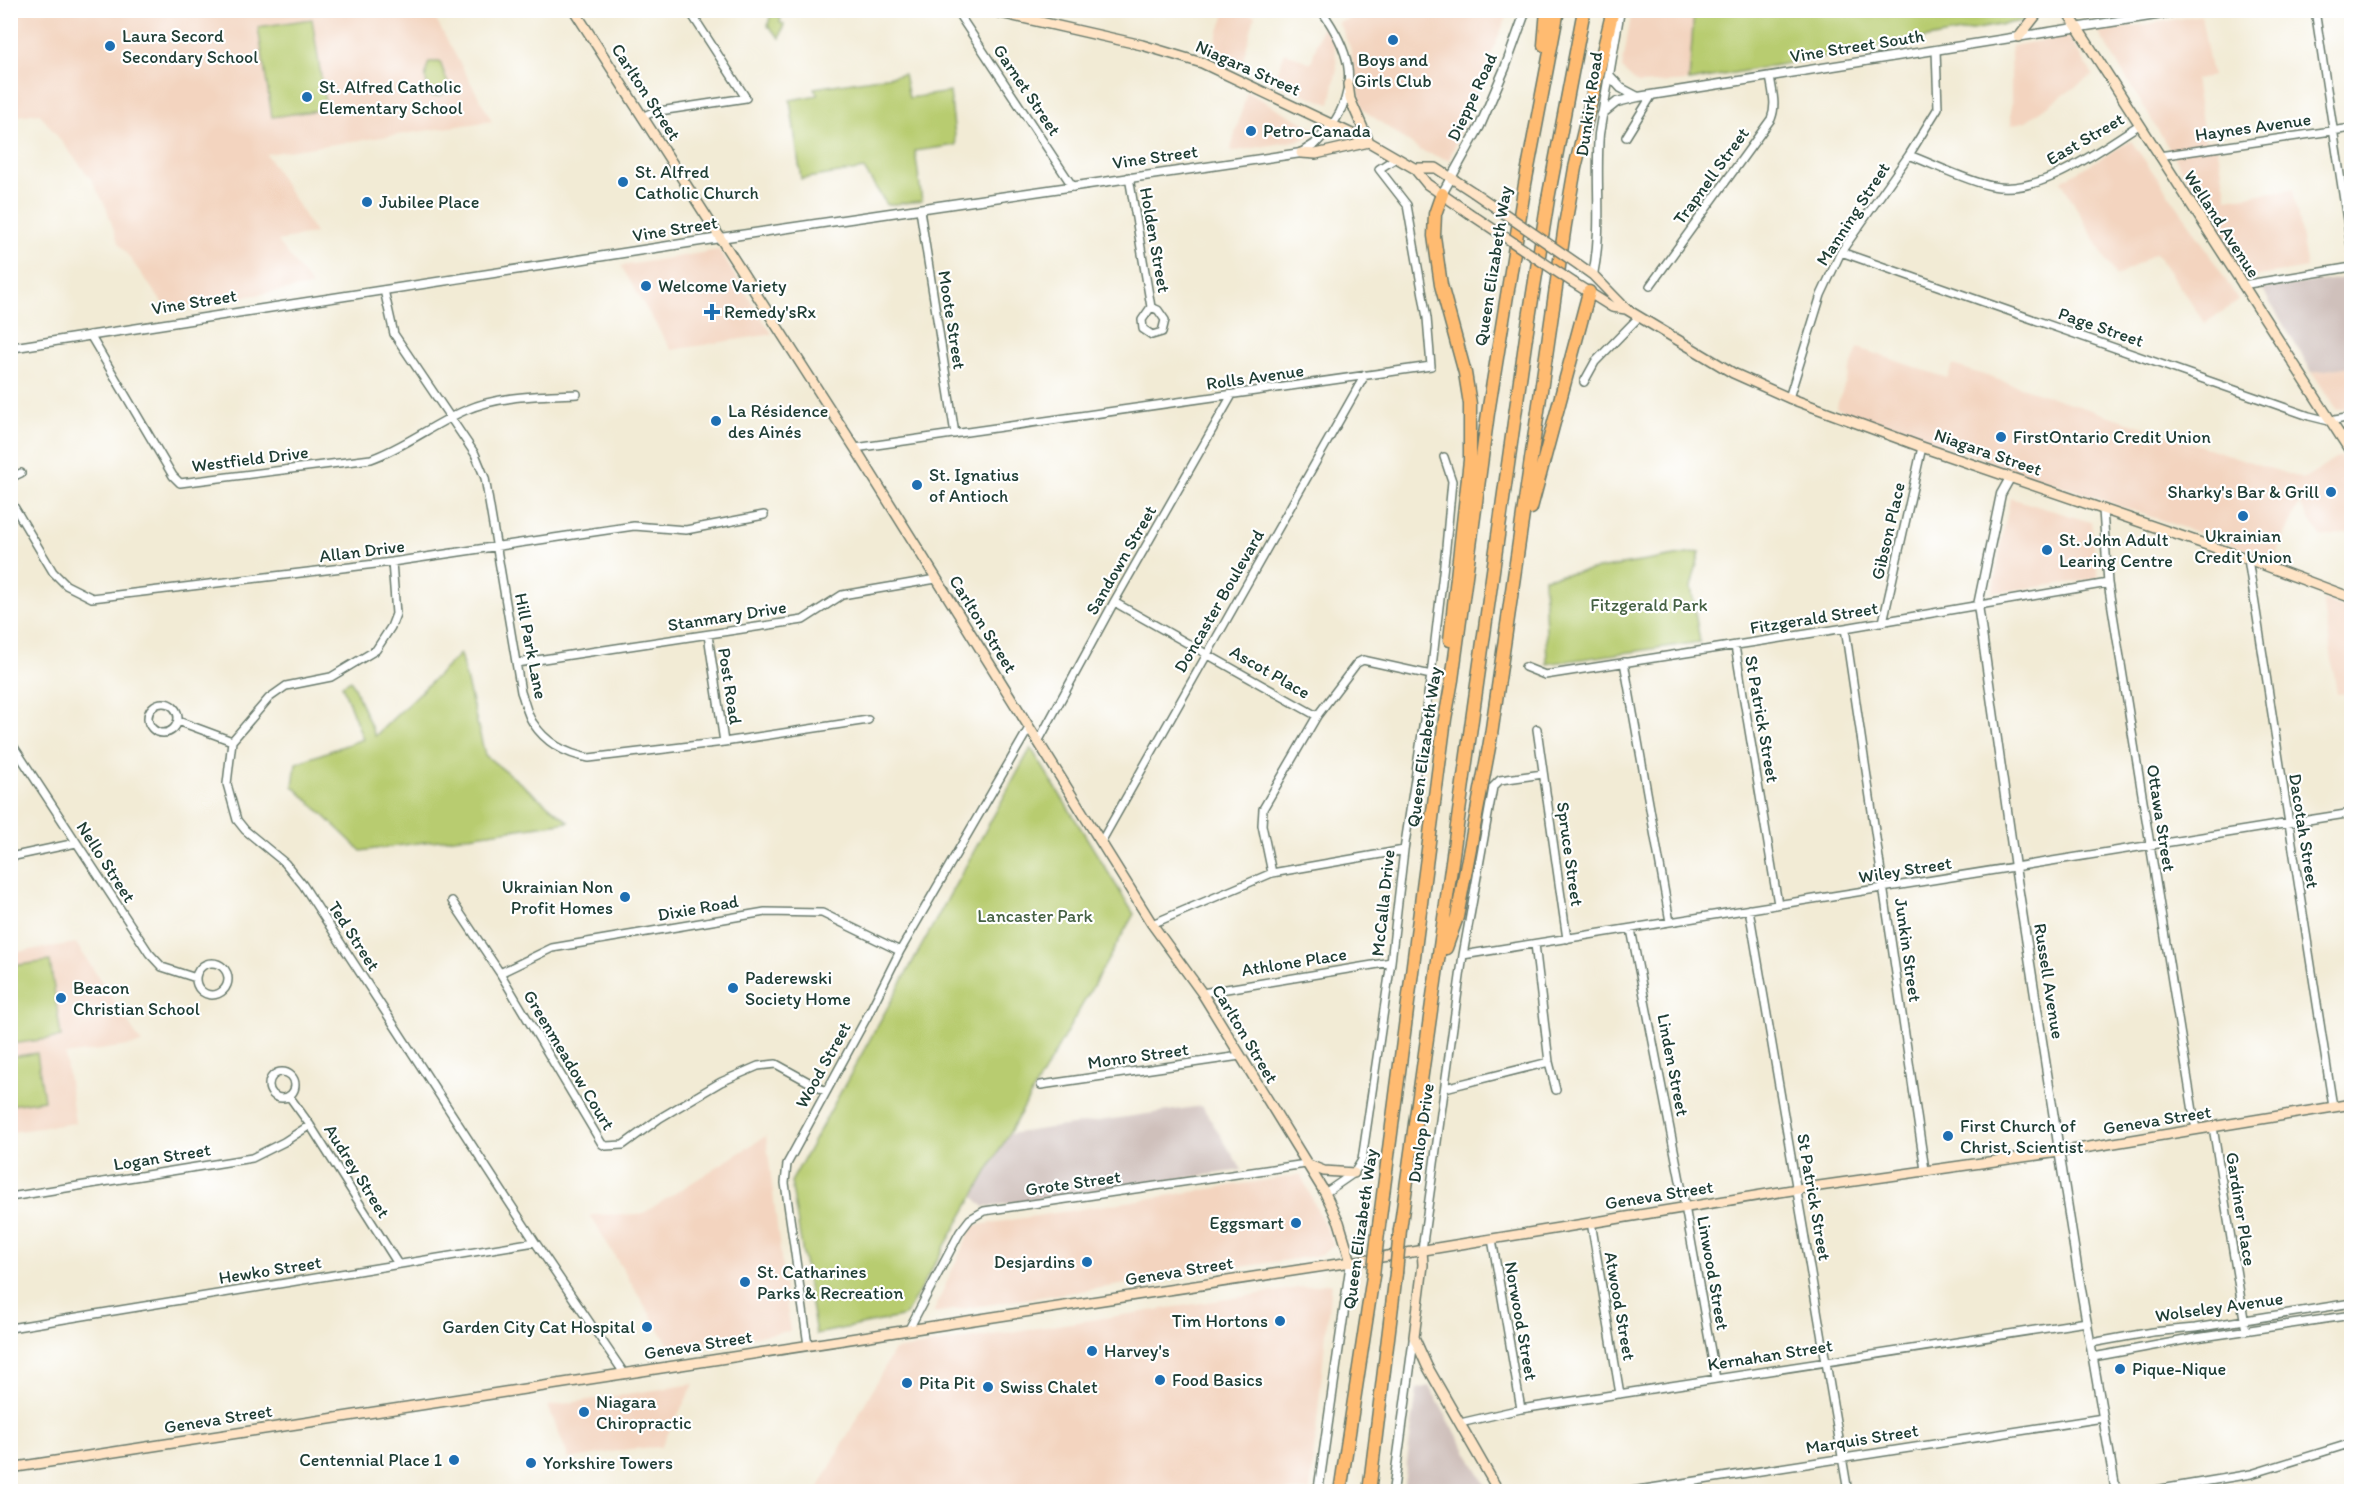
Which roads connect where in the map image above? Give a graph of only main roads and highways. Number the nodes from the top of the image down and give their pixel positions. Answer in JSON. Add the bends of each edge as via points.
{"nodes":[{"id":1,"x":574,"y":10,"type":"edge"},
{"id":2,"x":987,"y":10,"type":"edge"},
{"id":3,"x":1547,"y":10,"type":"edge"},
{"id":4,"x":1558,"y":10,"type":"edge"},
{"id":5,"x":1584,"y":10,"type":"edge"},
{"id":6,"x":1613,"y":10,"type":"edge"},
{"id":7,"x":2040,"y":10,"type":"edge"},
{"id":8,"x":2066,"y":10,"type":"edge"},
{"id":9,"x":2019,"y":37,"type":"road end"},
{"id":10,"x":1348,"y":84,"type":"road end"},
{"id":11,"x":1537,"y":119,"type":"junction"},
{"id":12,"x":1369,"y":142,"type":"junction"},
{"id":13,"x":1301,"y":153,"type":"road end"},
{"id":14,"x":1414,"y":168,"type":"junction"},
{"id":15,"x":1442,"y":194,"type":"junction"},
{"id":16,"x":1593,"y":275,"type":"junction"},
{"id":17,"x":1589,"y":292,"type":"junction"},
{"id":18,"x":1626,"y":309,"type":"junction"},
{"id":19,"x":2352,"y":454,"type":"edge"},
{"id":20,"x":1516,"y":564,"type":"junction"},
{"id":21,"x":2352,"y":598,"type":"edge"},
{"id":22,"x":1448,"y":698,"type":"junction"},
{"id":23,"x":1437,"y":972,"type":"junction"},
{"id":24,"x":2352,"y":1104,"type":"edge"},
{"id":25,"x":1306,"y":1164,"type":"junction"},
{"id":26,"x":1354,"y":1173,"type":"road end"},
{"id":27,"x":1422,"y":1250,"type":"junction"},
{"id":28,"x":1351,"y":1262,"type":"junction"},
{"id":29,"x":10,"y":1468,"type":"edge"},
{"id":30,"x":10,"y":1486,"type":"edge"},
{"id":31,"x":14,"y":1491,"type":"edge"},
{"id":32,"x":1340,"y":1491,"type":"edge"},
{"id":33,"x":1369,"y":1491,"type":"edge"},
{"id":34,"x":1499,"y":1491,"type":"edge"}],
"edges":[{"from":1,"to":25,"type":"main road","name":"Carlton Street","via":[[855,448],[1152,924],[1202,993]]},
{"from":2,"to":12,"type":"main road","name":"Niagara Street","via":[[1142,45],[1202,63]]},
{"from":3,"to":11,"type":"highway"},
{"from":4,"to":11,"type":"highway","name":"Queen Elizabeth Way"},
{"from":5,"to":23,"type":"highway","via":[[1526,337]]},
{"from":6,"to":20,"type":"highway","via":[[1565,225]]},
{"from":7,"to":9,"type":"main road"},
{"from":8,"to":19,"type":"main road","name":"Welland Avenue"},
{"from":10,"to":12,"type":"main road","via":[[1350,99]]},
{"from":11,"to":22,"type":"highway","name":"Queen Elizabeth Way","via":[[1488,413]]},
{"from":12,"to":13,"type":"main road"},
{"from":12,"to":14,"type":"main road","name":"Niagara Street"},
{"from":14,"to":15,"type":"main road","name":"Niagara Street"},
{"from":14,"to":16,"type":"main road","name":"Niagara Street","bridge":true,"via":[[1436,168]]},
{"from":15,"to":17,"type":"main road","name":"Niagara Street","bridge":true},
{"from":15,"to":22,"type":"highway","via":[[1435,214],[1434,236],[1441,285],[1470,404],[1470,460],[1448,652]]},
{"from":16,"to":17,"type":"main road"},
{"from":16,"to":18,"type":"main road","name":"Niagara Street"},
{"from":17,"to":18,"type":"main road","name":"Niagara Street","via":[[1612,307]]},
{"from":17,"to":20,"type":"highway"},
{"from":18,"to":21,"type":"main road","name":"Niagara Street","via":[[1733,373],[1789,398]]},
{"from":20,"to":23,"type":"highway","via":[[1468,861],[1457,916]]},
{"from":22,"to":32,"type":"highway","name":"Queen Elizabeth Way","bridge":true,"via":[[1373,1276]]},
{"from":23,"to":33,"type":"highway","bridge":true,"via":[[1400,1230]]},
{"from":24,"to":27,"type":"main road","name":"Geneva Street"},
{"from":25,"to":26,"type":"main road","via":[[1324,1171]]},
{"from":25,"to":28,"type":"main road","name":"Carlton Street","via":[[1339,1222]]},
{"from":27,"to":28,"type":"main road","name":"Geneva Street"},
{"from":27,"to":34,"type":"main road","name":"Dunlop Drive","via":[[1414,1337]]},
{"from":28,"to":29,"type":"main road","name":"Geneva Street"},
{"from":30,"to":31,"type":"main road"}]}
